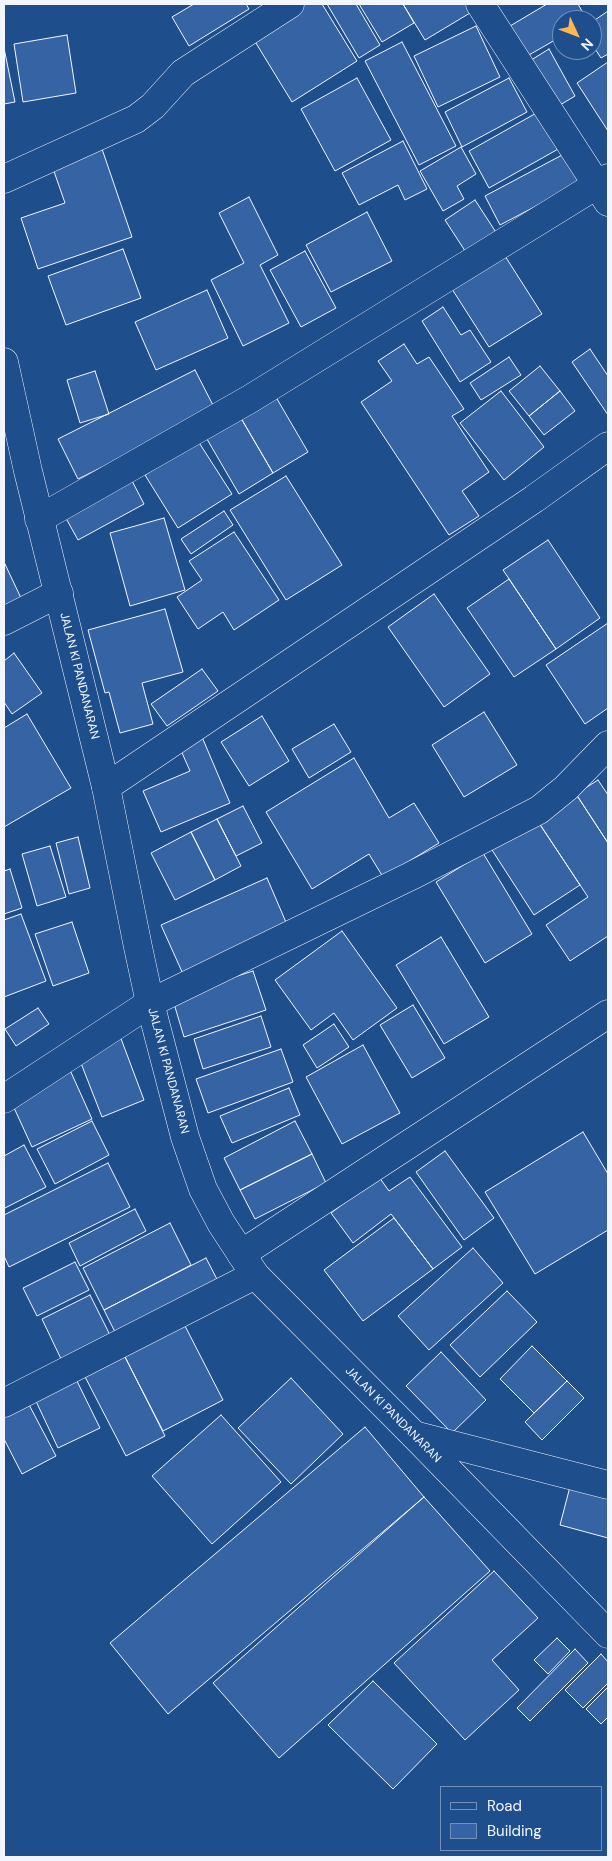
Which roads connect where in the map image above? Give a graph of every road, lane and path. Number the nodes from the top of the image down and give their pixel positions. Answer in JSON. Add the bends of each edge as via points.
{"nodes":[{"id":1,"x":290,"y":4,"type":"edge"},
{"id":2,"x":480,"y":4,"type":"edge"},
{"id":3,"x":4,"y":179,"type":"edge"},
{"id":4,"x":605,"y":188,"type":"edge"},
{"id":5,"x":4,"y":362,"type":"edge"},
{"id":6,"x":608,"y":446,"type":"edge"},
{"id":7,"x":39,"y":519,"type":"junction"},
{"id":8,"x":58,"y":593,"type":"junction"},
{"id":9,"x":4,"y":621,"type":"edge"},
{"id":10,"x":608,"y":745,"type":"edge"},
{"id":11,"x":106,"y":787,"type":"junction"},
{"id":12,"x":150,"y":1003,"type":"junction"},
{"id":13,"x":608,"y":1014,"type":"edge"},
{"id":14,"x":4,"y":1100,"type":"edge"},
{"id":15,"x":248,"y":1265,"type":"junction"},
{"id":16,"x":4,"y":1403,"type":"edge"},
{"id":17,"x":414,"y":1435,"type":"junction"},
{"id":18,"x":608,"y":1485,"type":"edge"},
{"id":19,"x":608,"y":1634,"type":"edge"}],
"edges":[{"from":1,"to":3,"type":"street","via":[[183,73],[153,106],[136,119]]},
{"from":2,"to":4,"type":"street"},
{"from":4,"to":7,"type":"street","via":[[250,399]]},
{"from":5,"to":7,"type":"street","name":"JALAN KI PANDANARAN"},
{"from":6,"to":11,"type":"street"},
{"from":7,"to":8,"type":"street","name":"JALAN KI PANDANARAN"},
{"from":8,"to":9,"type":"street"},
{"from":8,"to":11,"type":"street","name":"JALAN KI PANDANARAN"},
{"from":10,"to":12,"type":"street","via":[[566,788],[539,810]]},
{"from":11,"to":12,"type":"street","name":"JALAN KI PANDANARAN"},
{"from":12,"to":14,"type":"street"},
{"from":12,"to":15,"type":"street","name":"JALAN KI PANDANARAN","via":[[195,1169],[210,1203]]},
{"from":13,"to":15,"type":"street"},
{"from":15,"to":16,"type":"street"},
{"from":15,"to":17,"type":"street","name":"JALAN KI PANDANARAN"},
{"from":17,"to":18,"type":"street"},
{"from":17,"to":19,"type":"street","name":"JALAN KI PANDANARAN"}]}
